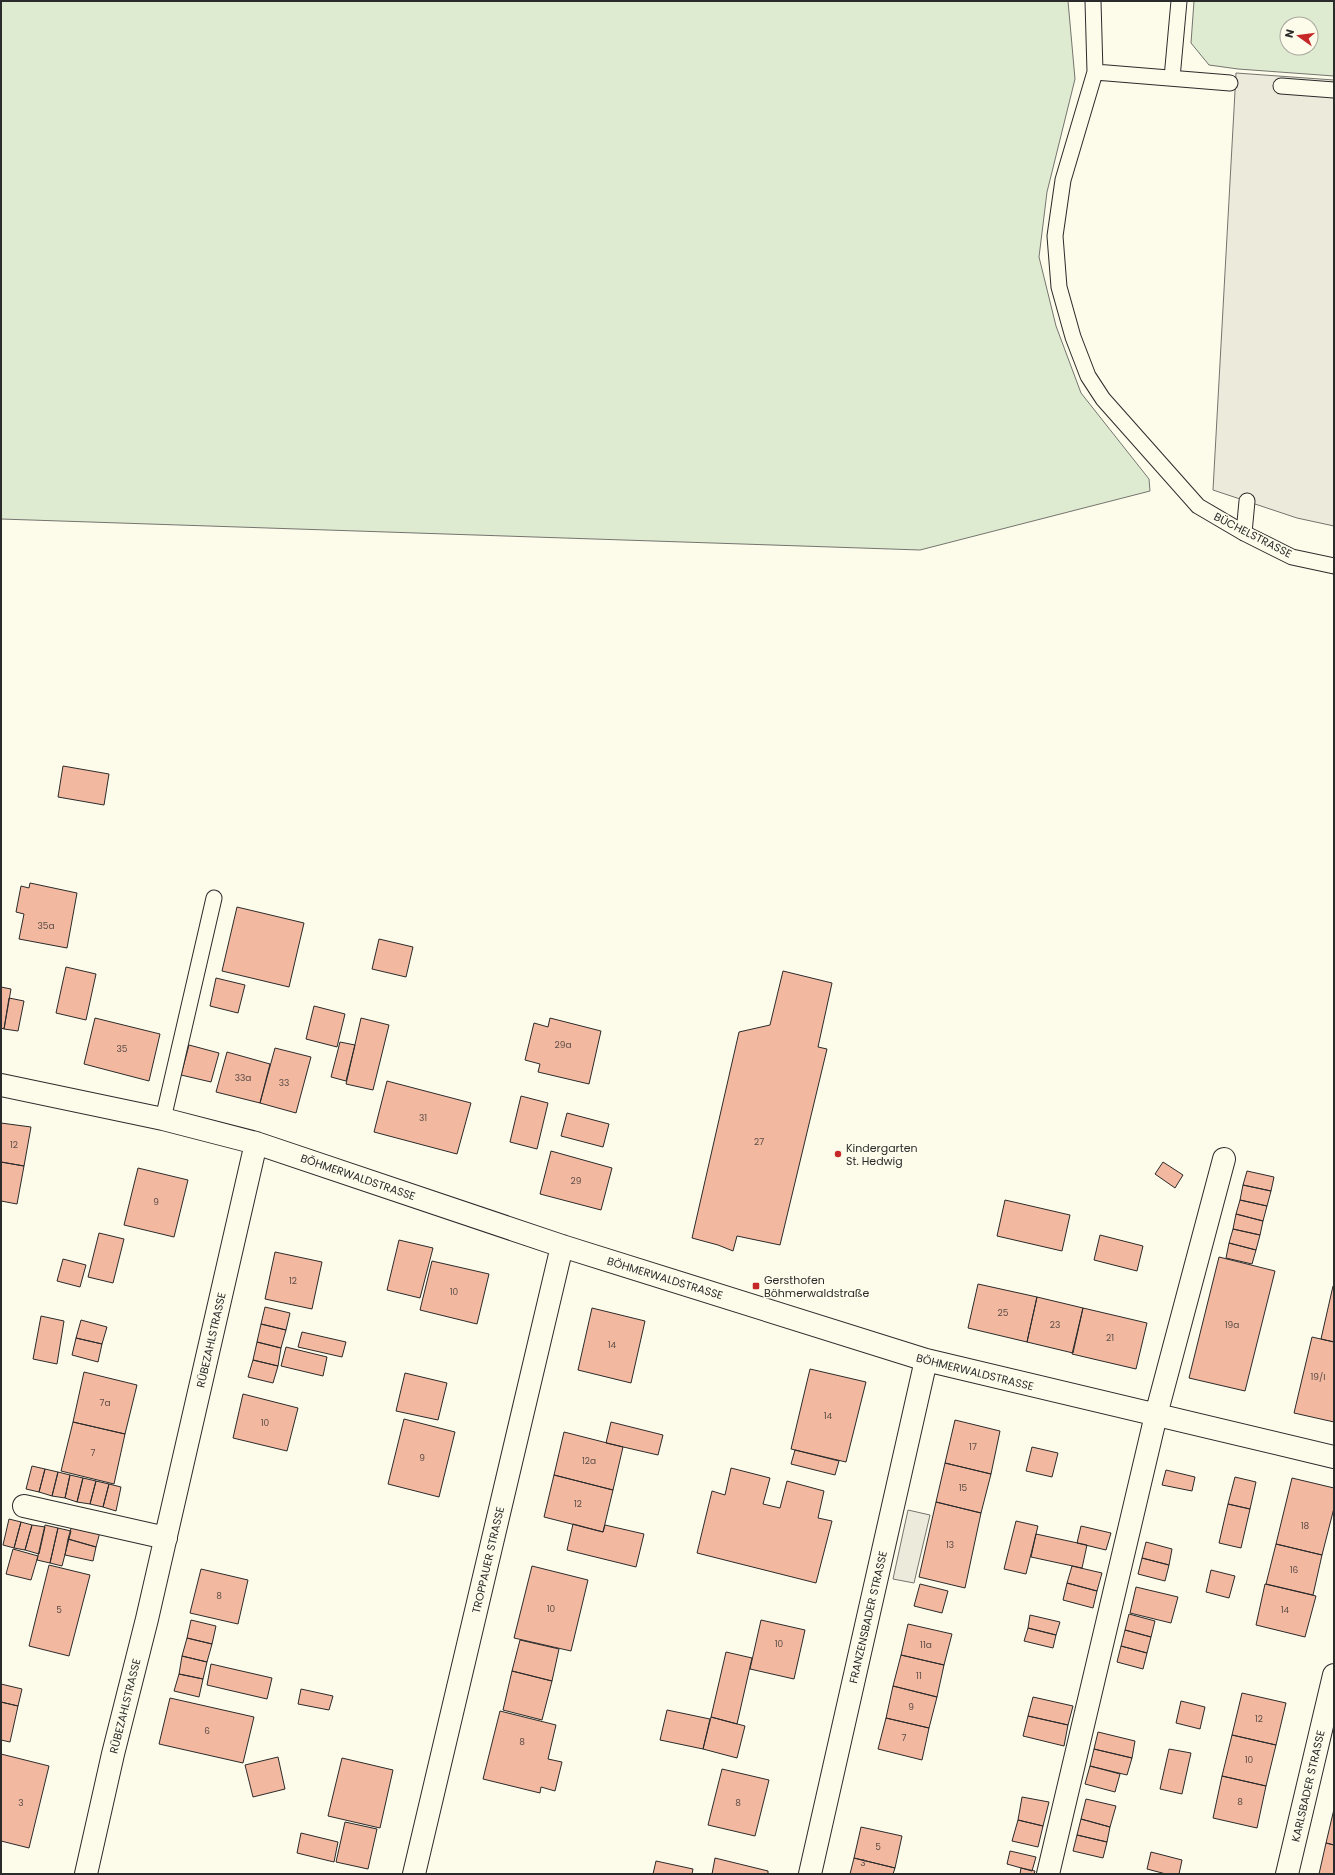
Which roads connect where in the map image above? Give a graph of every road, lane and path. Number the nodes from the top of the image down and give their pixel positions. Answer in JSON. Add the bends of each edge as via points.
{"nodes":[{"id":1,"x":1093,"y":1,"type":"edge"},
{"id":2,"x":1179,"y":1,"type":"edge"},
{"id":3,"x":1095,"y":72,"type":"junction"},
{"id":4,"x":1172,"y":78,"type":"junction"},
{"id":5,"x":1230,"y":83,"type":"dead end"},
{"id":6,"x":1282,"y":86,"type":"dead end"},
{"id":7,"x":1334,"y":90,"type":"edge"},
{"id":8,"x":1247,"y":501,"type":"dead end"},
{"id":9,"x":1244,"y":533,"type":"junction"},
{"id":10,"x":1334,"y":566,"type":"edge"},
{"id":11,"x":214,"y":898,"type":"dead end"},
{"id":12,"x":1,"y":1085,"type":"edge"},
{"id":13,"x":163,"y":1119,"type":"junction"},
{"id":14,"x":256,"y":1143,"type":"junction"},
{"id":15,"x":1224,"y":1159,"type":"dead end"},
{"id":16,"x":562,"y":1246,"type":"junction"},
{"id":17,"x":926,"y":1360,"type":"junction"},
{"id":18,"x":1156,"y":1416,"type":"junction"},
{"id":19,"x":1334,"y":1457,"type":"edge"},
{"id":20,"x":24,"y":1506,"type":"dead end"},
{"id":21,"x":166,"y":1538,"type":"junction"},
{"id":22,"x":1334,"y":1675,"type":"edge"},
{"id":23,"x":86,"y":1874,"type":"edge"},
{"id":24,"x":414,"y":1874,"type":"edge"},
{"id":25,"x":810,"y":1874,"type":"edge"},
{"id":26,"x":1048,"y":1874,"type":"edge"},
{"id":27,"x":1287,"y":1874,"type":"edge"}],
"edges":[{"from":1,"to":3,"type":"lane","name":"BÜCHELSTRASSE"},
{"from":2,"to":4,"type":"lane"},
{"from":3,"to":4,"type":"lane"},
{"from":3,"to":9,"type":"lane","name":"BÜCHELSTRASSE","via":[[1063,180],[1056,236],[1059,287],[1073,337],[1088,376],[1103,399],[1198,506]]},
{"from":4,"to":5,"type":"lane"},
{"from":6,"to":7,"type":"lane"},
{"from":8,"to":9,"type":"lane"},
{"from":9,"to":10,"type":"lane","name":"BÜCHELSTRASSE","via":[[1292,557]]},
{"from":11,"to":13,"type":"lane"},
{"from":12,"to":13,"type":"street","name":"BÖHMERWALDSTRASSE"},
{"from":13,"to":14,"type":"street","name":"BÖHMERWALDSTRASSE"},
{"from":14,"to":16,"type":"street","name":"BÖHMERWALDSTRASSE"},
{"from":14,"to":21,"type":"street","name":"RÜBEZAHLSTRASSE"},
{"from":15,"to":18,"type":"street"},
{"from":16,"to":17,"type":"street","name":"BÖHMERWALDSTRASSE"},
{"from":16,"to":24,"type":"street","name":"TROPPAUER STRASSE"},
{"from":17,"to":18,"type":"street","name":"BÖHMERWALDSTRASSE"},
{"from":17,"to":25,"type":"street","name":"FRANZENSBADER STRASSE"},
{"from":18,"to":19,"type":"street","name":"BÖHMERWALDSTRASSE"},
{"from":18,"to":26,"type":"street"},
{"from":20,"to":21,"type":"street"},
{"from":21,"to":23,"type":"street","name":"RÜBEZAHLSTRASSE"},
{"from":22,"to":27,"type":"street","name":"KARLSBADER STRASSE"}]}
